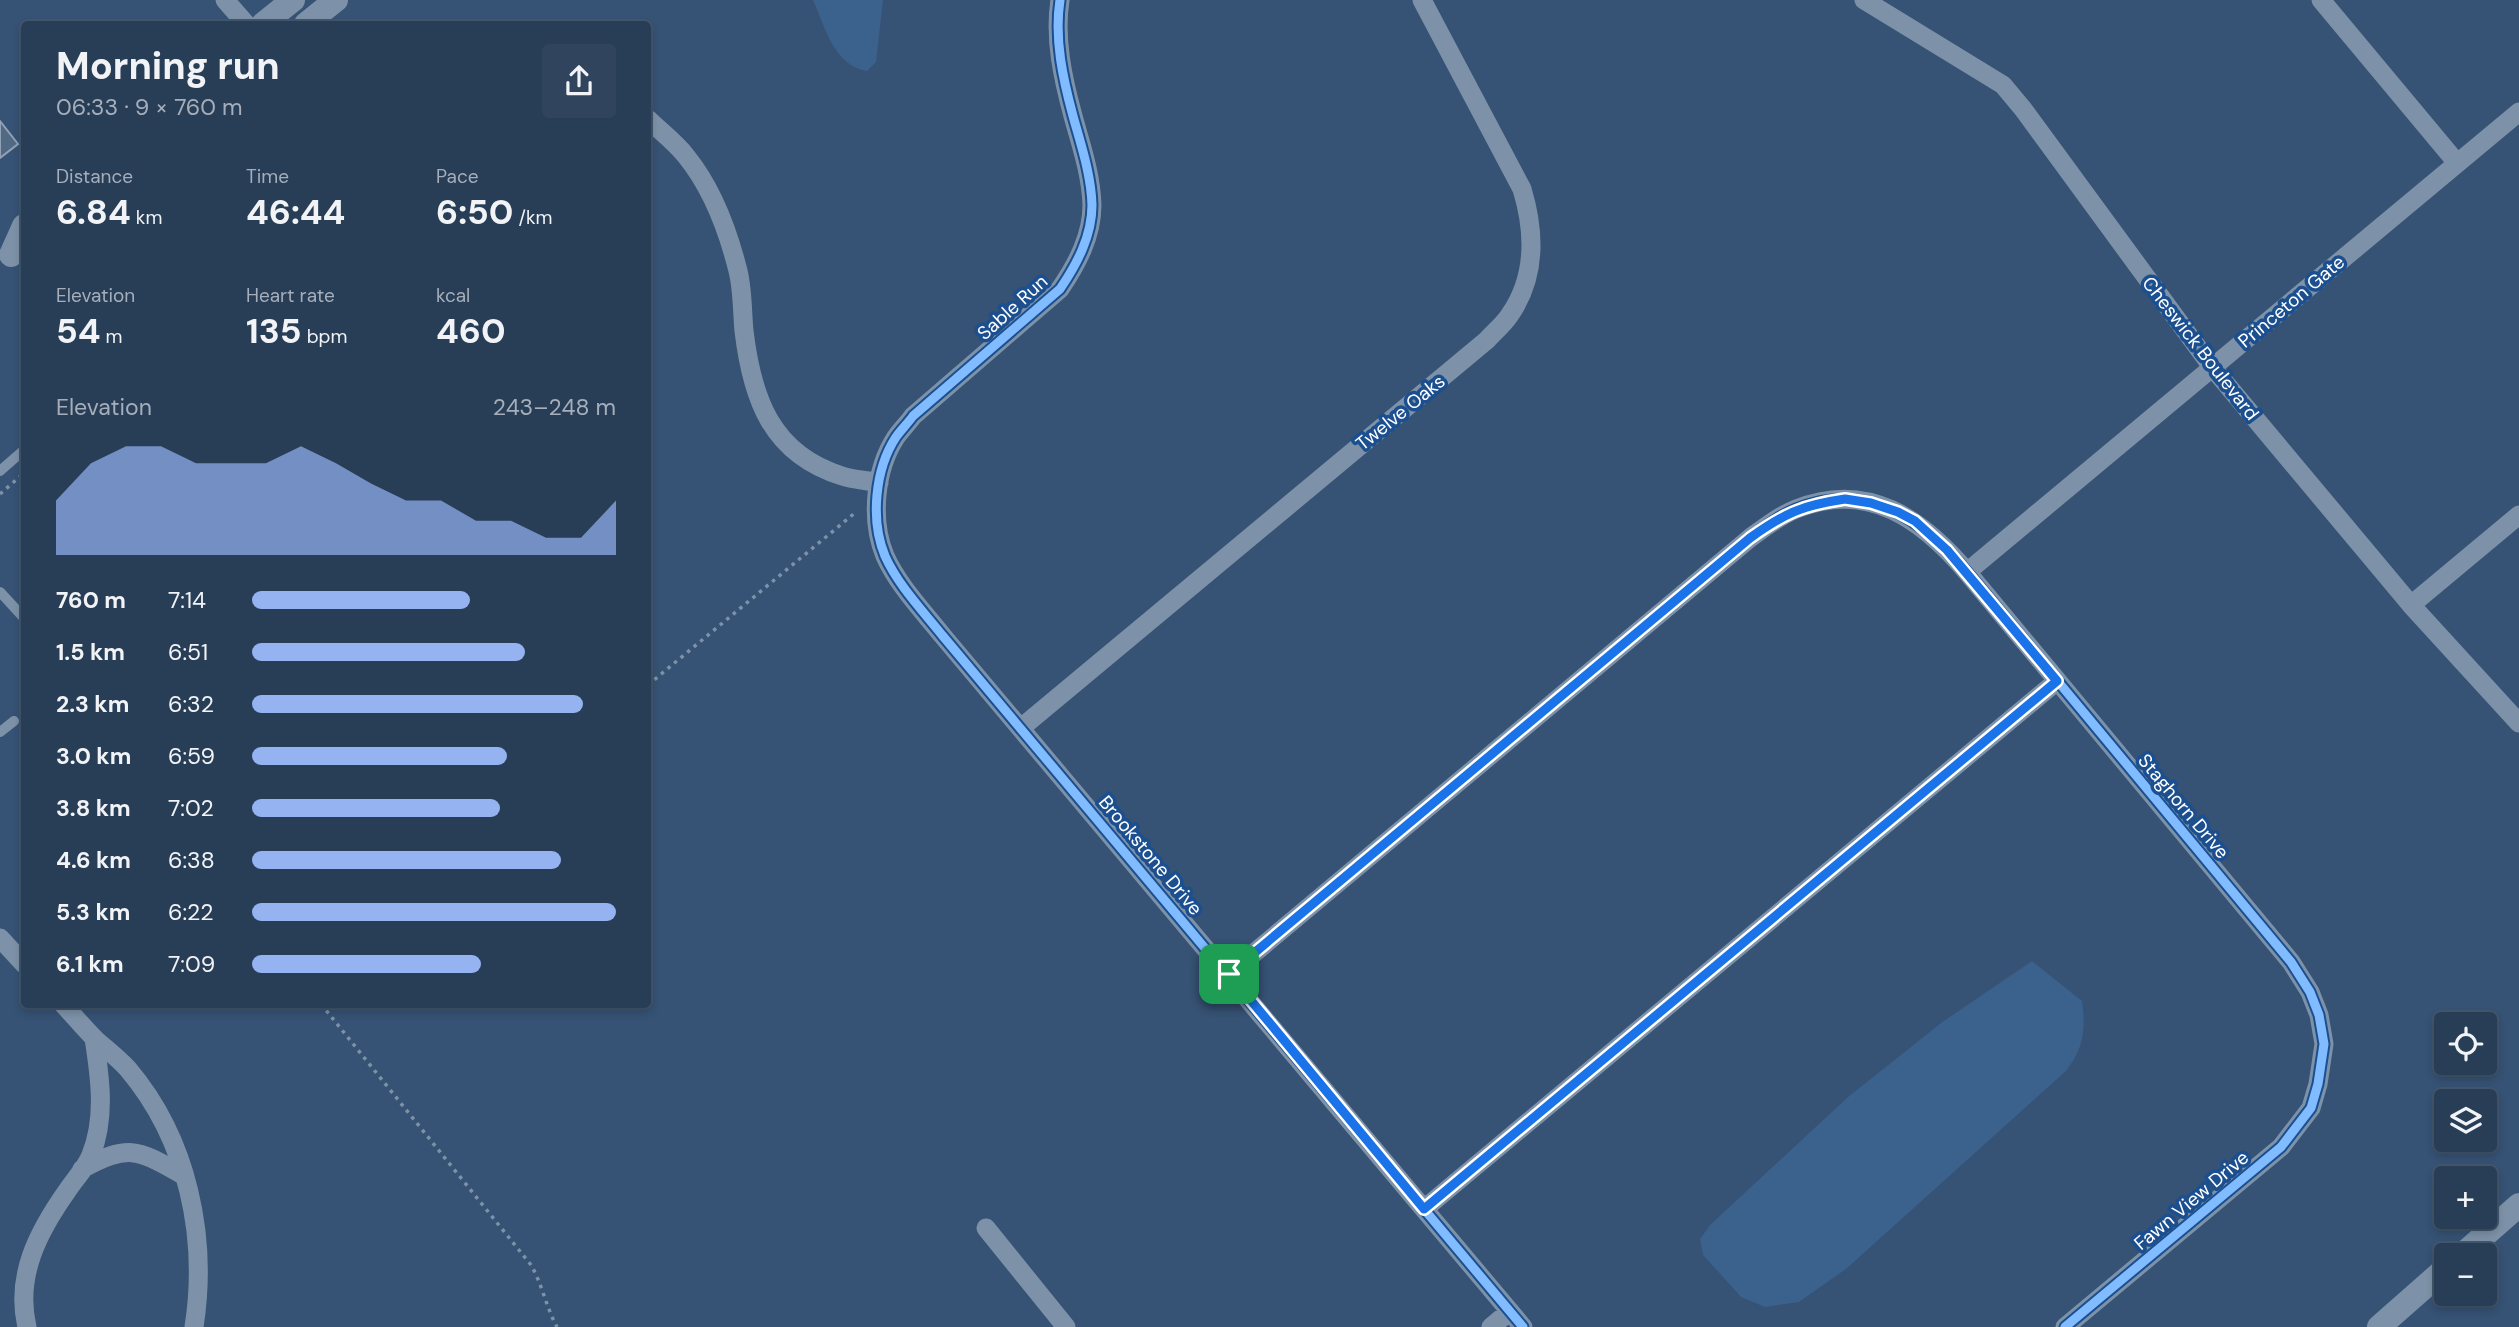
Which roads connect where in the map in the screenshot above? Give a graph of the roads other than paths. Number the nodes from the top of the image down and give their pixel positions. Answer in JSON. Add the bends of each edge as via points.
{"nodes":[{"id":1,"x":225,"y":0,"type":"edge"},
{"id":2,"x":293,"y":0,"type":"edge"},
{"id":3,"x":336,"y":0,"type":"edge"},
{"id":4,"x":1060,"y":0,"type":"edge"},
{"id":5,"x":1422,"y":0,"type":"edge"},
{"id":6,"x":1864,"y":0,"type":"edge"},
{"id":7,"x":2321,"y":0,"type":"edge"},
{"id":8,"x":243,"y":21,"type":"edge"},
{"id":9,"x":267,"y":21,"type":"edge"},
{"id":10,"x":310,"y":21,"type":"edge"},
{"id":11,"x":2519,"y":112,"type":"edge"},
{"id":12,"x":651,"y":122,"type":"edge"},
{"id":13,"x":2457,"y":163,"type":"junction"},
{"id":14,"x":21,"y":234,"type":"edge"},
{"id":15,"x":12,"y":257,"type":"edge"},
{"id":16,"x":2212,"y":367,"type":"junction"},
{"id":17,"x":21,"y":453,"type":"edge"},
{"id":18,"x":0,"y":471,"type":"edge"},
{"id":19,"x":873,"y":482,"type":"junction"},
{"id":20,"x":2519,"y":515,"type":"edge"},
{"id":21,"x":1967,"y":572,"type":"junction"},
{"id":22,"x":0,"y":592,"type":"edge"},
{"id":23,"x":2411,"y":605,"type":"junction"},
{"id":24,"x":21,"y":615,"type":"edge"},
{"id":25,"x":2057,"y":681,"type":"junction"},
{"id":26,"x":14,"y":721,"type":"dead end"},
{"id":27,"x":2519,"y":723,"type":"edge"},
{"id":28,"x":1021,"y":728,"type":"junction"},
{"id":29,"x":0,"y":732,"type":"edge"},
{"id":30,"x":0,"y":938,"type":"edge"},
{"id":31,"x":21,"y":961,"type":"edge"},
{"id":32,"x":1229,"y":974,"type":"junction"},
{"id":33,"x":67,"y":1008,"type":"edge"},
{"id":34,"x":94,"y":1038,"type":"junction"},
{"id":35,"x":2318,"y":1084,"type":"joint"},
{"id":36,"x":82,"y":1170,"type":"junction"},
{"id":37,"x":183,"y":1175,"type":"junction"},
{"id":38,"x":2519,"y":1205,"type":"edge"},
{"id":39,"x":1424,"y":1209,"type":"junction"},
{"id":40,"x":986,"y":1228,"type":"dead end"},
{"id":41,"x":2476,"y":1243,"type":"edge"},
{"id":42,"x":2434,"y":1279,"type":"edge"},
{"id":43,"x":1510,"y":1311,"type":"junction"},
{"id":44,"x":27,"y":1327,"type":"edge"},
{"id":45,"x":194,"y":1327,"type":"edge"},
{"id":46,"x":1066,"y":1327,"type":"edge"},
{"id":47,"x":1491,"y":1327,"type":"edge"},
{"id":48,"x":1523,"y":1327,"type":"edge"},
{"id":49,"x":2066,"y":1327,"type":"edge"},
{"id":50,"x":2379,"y":1327,"type":"edge"}],
"edges":[{"from":1,"to":8,"type":"street"},
{"from":2,"to":9,"type":"street"},
{"from":3,"to":10,"type":"street"},
{"from":4,"to":19,"type":"street","name":"Sable Run","via":[[1058,42],[1087,163],[1092,206],[1077,264],[1060,289],[914,416],[895,438]]},
{"from":5,"to":28,"type":"street","name":"Twelve Oaks","via":[[1522,189],[1529,215],[1529,268],[1509,317]]},
{"from":6,"to":16,"type":"street","name":"Cheswick Boulevard","via":[[2003,85]]},
{"from":7,"to":13,"type":"street"},
{"from":11,"to":13,"type":"street","name":"Princeton Gate"},
{"from":12,"to":19,"type":"street","via":[[686,155],[713,197],[738,269],[749,369],[769,422],[782,440],[813,463],[844,477]]},
{"from":13,"to":16,"type":"street","name":"Princeton Gate"},
{"from":14,"to":15,"type":"street"},
{"from":16,"to":21,"type":"street","name":"Princeton Gate"},
{"from":16,"to":23,"type":"street","name":"Cheswick Boulevard"},
{"from":17,"to":18,"type":"lane"},
{"from":19,"to":28,"type":"street","name":"Brookstone Drive","via":[[879,533],[895,573]]},
{"from":20,"to":23,"type":"street"},
{"from":21,"to":25,"type":"street","name":"Staghorn Drive"},
{"from":21,"to":32,"type":"street","name":"Staghorn Drive","via":[[1915,521],[1871,503],[1845,499],[1818,503],[1775,520]]},
{"from":22,"to":24,"type":"lane"},
{"from":23,"to":27,"type":"street","name":"Cheswick Boulevard"},
{"from":25,"to":35,"type":"street","name":"Staghorn Drive","via":[[2291,962],[2319,1015],[2324,1044]]},
{"from":25,"to":39,"type":"street"},
{"from":26,"to":29,"type":"lane"},
{"from":28,"to":32,"type":"street","name":"Brookstone Drive"},
{"from":30,"to":31,"type":"street"},
{"from":32,"to":39,"type":"street","name":"Brookstone Drive"},
{"from":33,"to":34,"type":"street"},
{"from":34,"to":36,"type":"street","via":[[101,1109],[97,1135]]},
{"from":34,"to":37,"type":"street","via":[[127,1069],[154,1107]]},
{"from":35,"to":49,"type":"street","name":"Fawn View Drive","via":[[2311,1108],[2281,1147]]},
{"from":36,"to":37,"type":"street","via":[[105,1157],[136,1152]]},
{"from":36,"to":44,"type":"street","via":[[51,1214],[29,1260],[23,1312]]},
{"from":37,"to":45,"type":"street","via":[[198,1235],[200,1271]]},
{"from":38,"to":41,"type":"street"},
{"from":39,"to":43,"type":"street","name":"Brookstone Drive"},
{"from":40,"to":46,"type":"street"},
{"from":42,"to":50,"type":"street"},
{"from":43,"to":47,"type":"street"},
{"from":43,"to":48,"type":"street","name":"Brookstone Drive"}]}
